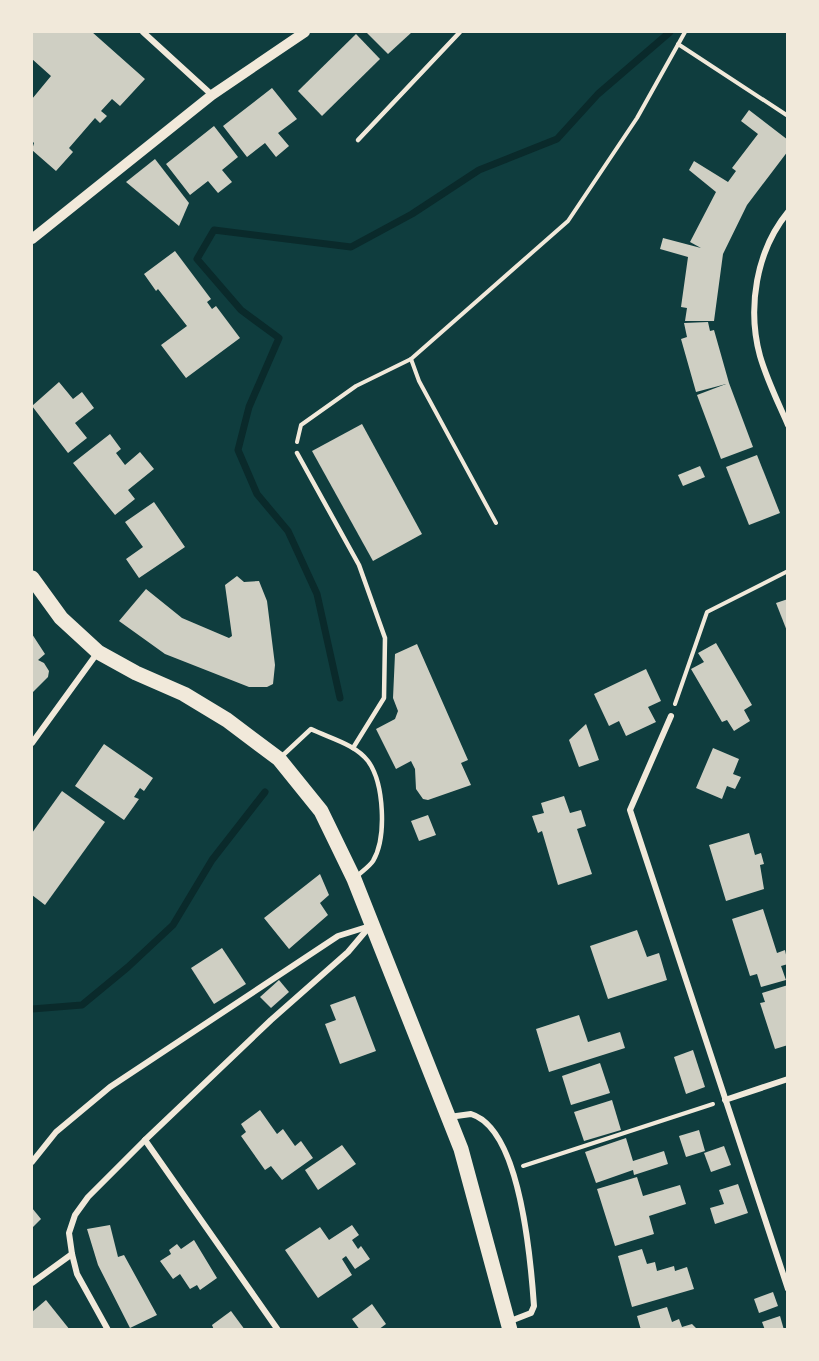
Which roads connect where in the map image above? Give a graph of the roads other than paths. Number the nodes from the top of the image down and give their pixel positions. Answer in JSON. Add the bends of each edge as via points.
{"nodes":[{"id":1,"x":143,"y":32,"type":"edge"},
{"id":2,"x":305,"y":32,"type":"edge"},
{"id":3,"x":460,"y":32,"type":"edge"},
{"id":4,"x":212,"y":95,"type":"junction"},
{"id":5,"x":358,"y":140,"type":"dead end"},
{"id":6,"x":788,"y":212,"type":"edge"},
{"id":7,"x":32,"y":239,"type":"edge"},
{"id":8,"x":788,"y":425,"type":"edge"},
{"id":9,"x":297,"y":453,"type":"road end"},
{"id":10,"x":32,"y":578,"type":"edge"},
{"id":11,"x":98,"y":652,"type":"junction"},
{"id":12,"x":671,"y":716,"type":"road end"},
{"id":13,"x":32,"y":743,"type":"edge"},
{"id":14,"x":353,"y":748,"type":"junction"},
{"id":15,"x":279,"y":759,"type":"junction"},
{"id":16,"x":354,"y":879,"type":"junction"},
{"id":17,"x":371,"y":926,"type":"junction"},
{"id":18,"x":788,"y":1079,"type":"edge"},
{"id":19,"x":725,"y":1100,"type":"junction"},
{"id":20,"x":448,"y":1117,"type":"junction"},
{"id":21,"x":145,"y":1140,"type":"junction"},
{"id":22,"x":32,"y":1162,"type":"edge"},
{"id":23,"x":72,"y":1254,"type":"junction"},
{"id":24,"x":32,"y":1283,"type":"edge"},
{"id":25,"x":788,"y":1289,"type":"edge"},
{"id":26,"x":509,"y":1326,"type":"edge"},
{"id":27,"x":108,"y":1329,"type":"edge"},
{"id":28,"x":278,"y":1329,"type":"edge"}],
"edges":[{"from":1,"to":4,"type":"street"},
{"from":2,"to":4,"type":"street"},
{"from":3,"to":5,"type":"lane"},
{"from":4,"to":7,"type":"street"},
{"from":6,"to":8,"type":"street","via":[[769,244],[756,280],[755,318],[760,355]]},
{"from":9,"to":14,"type":"lane","via":[[359,566],[385,638],[384,698]]},
{"from":10,"to":11,"type":"main road","via":[[61,618]]},
{"from":11,"to":13,"type":"street"},
{"from":11,"to":15,"type":"main road","via":[[136,674],[184,694]]},
{"from":12,"to":19,"type":"street","via":[[630,810]]},
{"from":14,"to":15,"type":"lane","via":[[311,729]]},
{"from":14,"to":16,"type":"lane","via":[[372,769],[379,785],[382,811],[377,850],[372,862]]},
{"from":15,"to":16,"type":"main road","via":[[321,811]]},
{"from":16,"to":17,"type":"main road"},
{"from":17,"to":20,"type":"main road"},
{"from":17,"to":21,"type":"street","via":[[348,952]]},
{"from":17,"to":22,"type":"street","via":[[338,936],[110,1087],[56,1132]]},
{"from":18,"to":19,"type":"street"},
{"from":19,"to":25,"type":"street"},
{"from":20,"to":26,"type":"main road","via":[[468,1174]]},
{"from":20,"to":26,"type":"street","via":[[471,1114],[487,1124],[512,1170],[528,1235],[534,1306],[531,1313]]},
{"from":21,"to":23,"type":"street","via":[[75,1215],[69,1233]]},
{"from":21,"to":28,"type":"street"},
{"from":23,"to":24,"type":"street"},
{"from":23,"to":27,"type":"street","via":[[77,1274]]}]}
